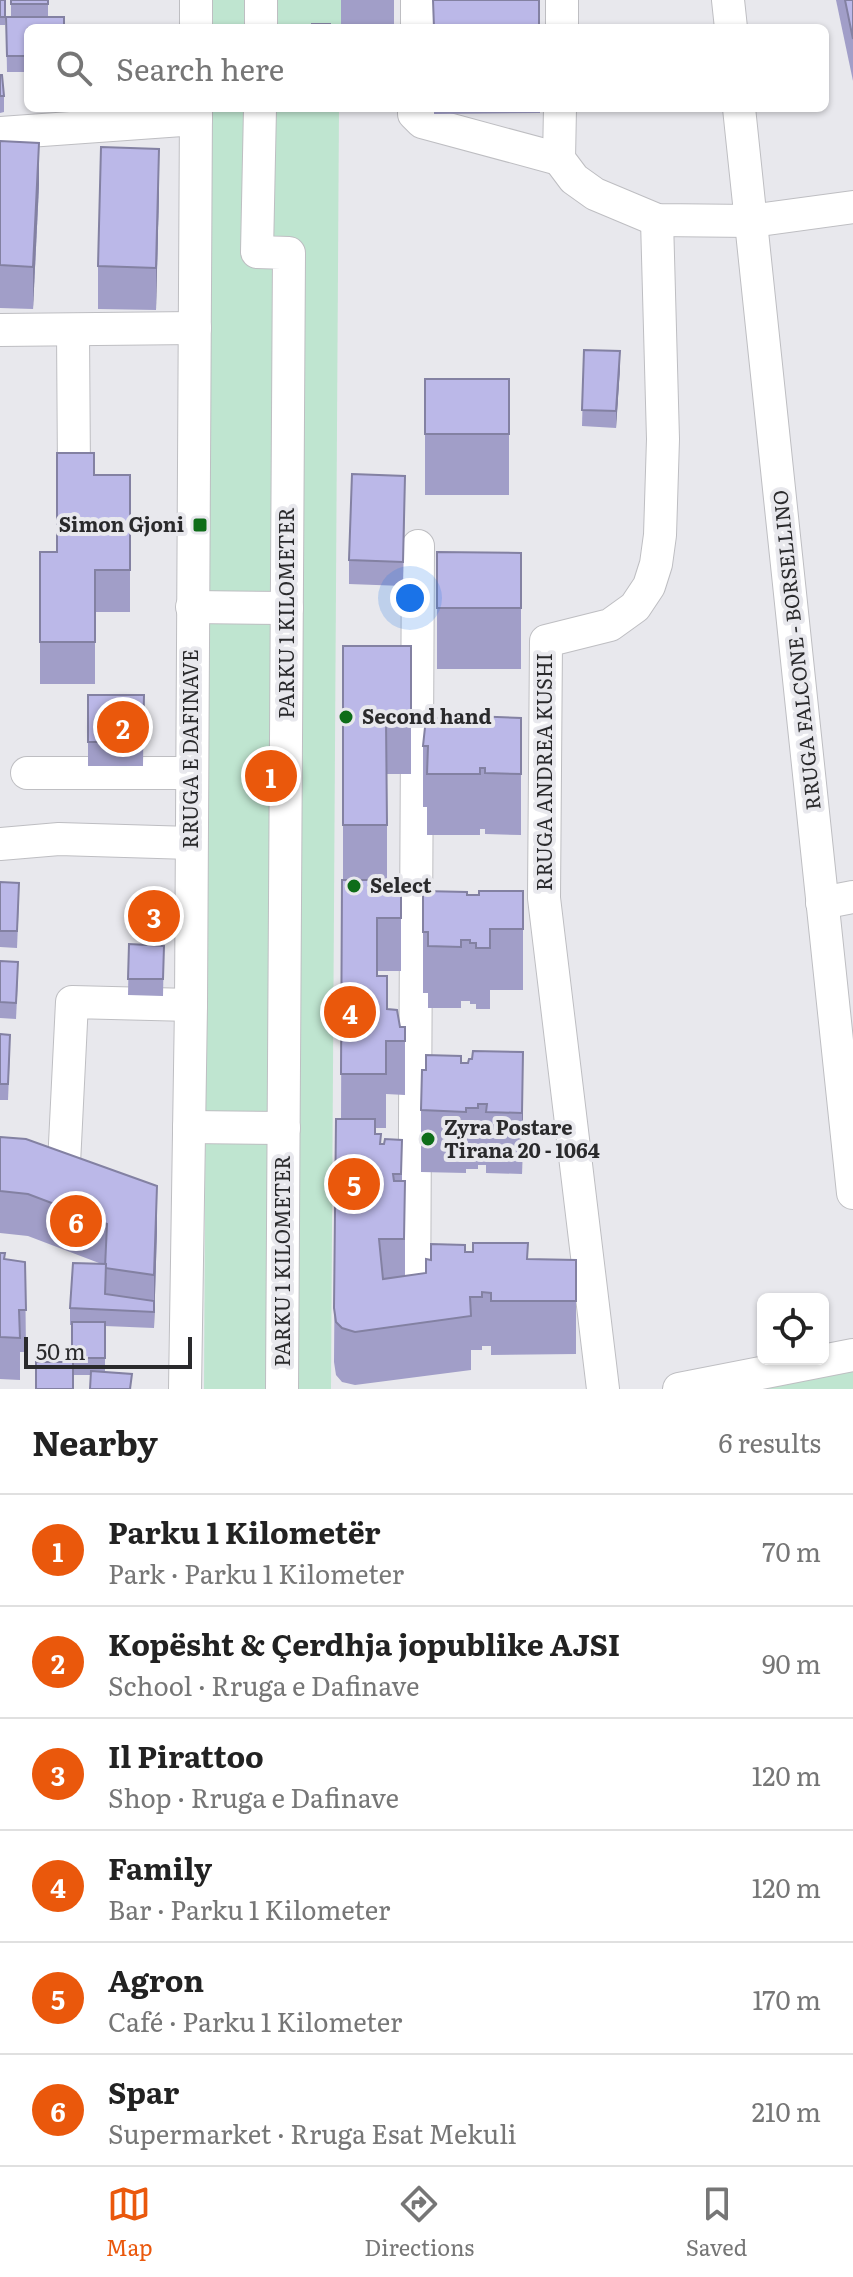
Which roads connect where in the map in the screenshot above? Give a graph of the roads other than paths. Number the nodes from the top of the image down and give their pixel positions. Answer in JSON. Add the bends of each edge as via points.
{"nodes":[{"id":1,"x":196,"y":0,"type":"edge"},
{"id":2,"x":261,"y":0,"type":"edge"},
{"id":3,"x":417,"y":0,"type":"edge"},
{"id":4,"x":562,"y":0,"type":"edge"},
{"id":5,"x":728,"y":0,"type":"edge"},
{"id":6,"x":196,"y":24,"type":"edge"},
{"id":7,"x":261,"y":24,"type":"edge"},
{"id":8,"x":417,"y":24,"type":"edge"},
{"id":9,"x":562,"y":24,"type":"edge"},
{"id":10,"x":731,"y":24,"type":"edge"},
{"id":11,"x":260,"y":112,"type":"edge"},
{"id":12,"x":414,"y":112,"type":"edge"},
{"id":13,"x":560,"y":112,"type":"edge"},
{"id":14,"x":739,"y":112,"type":"edge"},
{"id":15,"x":196,"y":114,"type":"edge"},
{"id":16,"x":0,"y":133,"type":"edge"},
{"id":17,"x":559,"y":159,"type":"junction"},
{"id":18,"x":853,"y":207,"type":"edge"},
{"id":19,"x":657,"y":220,"type":"junction"},
{"id":20,"x":751,"y":221,"type":"junction"},
{"id":21,"x":195,"y":328,"type":"junction"},
{"id":22,"x":0,"y":330,"type":"edge"},
{"id":23,"x":73,"y":331,"type":"junction"},
{"id":24,"x":74,"y":473,"type":"edge"},
{"id":25,"x":418,"y":546,"type":"dead end"},
{"id":26,"x":192,"y":607,"type":"junction"},
{"id":27,"x":287,"y":608,"type":"junction"},
{"id":28,"x":27,"y":773,"type":"dead end"},
{"id":29,"x":191,"y":773,"type":"junction"},
{"id":30,"x":191,"y":843,"type":"junction"},
{"id":31,"x":0,"y":844,"type":"edge"},
{"id":32,"x":838,"y":900,"type":"edge"},
{"id":33,"x":191,"y":1005,"type":"junction"},
{"id":34,"x":189,"y":1127,"type":"junction"},
{"id":35,"x":284,"y":1128,"type":"junction"},
{"id":36,"x":64,"y":1163,"type":"edge"},
{"id":37,"x":156,"y":1193,"type":"edge"},
{"id":38,"x":853,"y":1193,"type":"edge"},
{"id":39,"x":188,"y":1199,"type":"junction"},
{"id":40,"x":414,"y":1322,"type":"edge"},
{"id":41,"x":853,"y":1355,"type":"edge"},
{"id":42,"x":185,"y":1389,"type":"edge"},
{"id":43,"x":282,"y":1389,"type":"edge"},
{"id":44,"x":603,"y":1389,"type":"edge"},
{"id":45,"x":679,"y":1389,"type":"edge"}],
"edges":[{"from":1,"to":6,"type":"street"},
{"from":2,"to":7,"type":"street"},
{"from":3,"to":8,"type":"street"},
{"from":4,"to":9,"type":"street"},
{"from":5,"to":10,"type":"street"},
{"from":11,"to":27,"type":"street","name":"PARKU 1 KILOMETER","via":[[257,252],[289,253]]},
{"from":12,"to":17,"type":"street","via":[[422,122]]},
{"from":13,"to":17,"type":"street"},
{"from":14,"to":20,"type":"street","name":"RRUGA FALCONE - BORSELLINO"},
{"from":15,"to":16,"type":"street"},
{"from":15,"to":21,"type":"street","name":"RRUGA E DAFINAVE"},
{"from":17,"to":19,"type":"street","via":[[595,194]]},
{"from":18,"to":20,"type":"street"},
{"from":19,"to":20,"type":"street"},
{"from":19,"to":44,"type":"street","name":"RRUGA ANDREA KUSHI","via":[[663,439],[656,564],[635,607],[610,625],[546,641],[530,898]]},
{"from":20,"to":32,"type":"street","name":"RRUGA FALCONE - BORSELLINO"},
{"from":21,"to":23,"type":"street"},
{"from":21,"to":26,"type":"street","name":"RRUGA E DAFINAVE"},
{"from":22,"to":23,"type":"street"},
{"from":23,"to":24,"type":"street"},
{"from":25,"to":40,"type":"street","via":[[430,898]]},
{"from":26,"to":27,"type":"street"},
{"from":26,"to":29,"type":"street","name":"RRUGA E DAFINAVE"},
{"from":27,"to":35,"type":"street","name":"PARKU 1 KILOMETER"},
{"from":28,"to":29,"type":"street"},
{"from":29,"to":30,"type":"street","name":"RRUGA E DAFINAVE"},
{"from":30,"to":31,"type":"street","via":[[59,839]]},
{"from":30,"to":33,"type":"street","name":"RRUGA E DAFINAVE"},
{"from":32,"to":38,"type":"street","name":"RRUGA FALCONE - BORSELLINO"},
{"from":33,"to":34,"type":"street","name":"RRUGA E DAFINAVE"},
{"from":33,"to":36,"type":"street","via":[[72,1002]]},
{"from":34,"to":35,"type":"street"},
{"from":34,"to":39,"type":"street","name":"RRUGA E DAFINAVE"},
{"from":35,"to":43,"type":"street","name":"PARKU 1 KILOMETER"},
{"from":37,"to":39,"type":"street"},
{"from":39,"to":42,"type":"street","name":"RRUGA E DAFINAVE"},
{"from":41,"to":45,"type":"street"}]}
